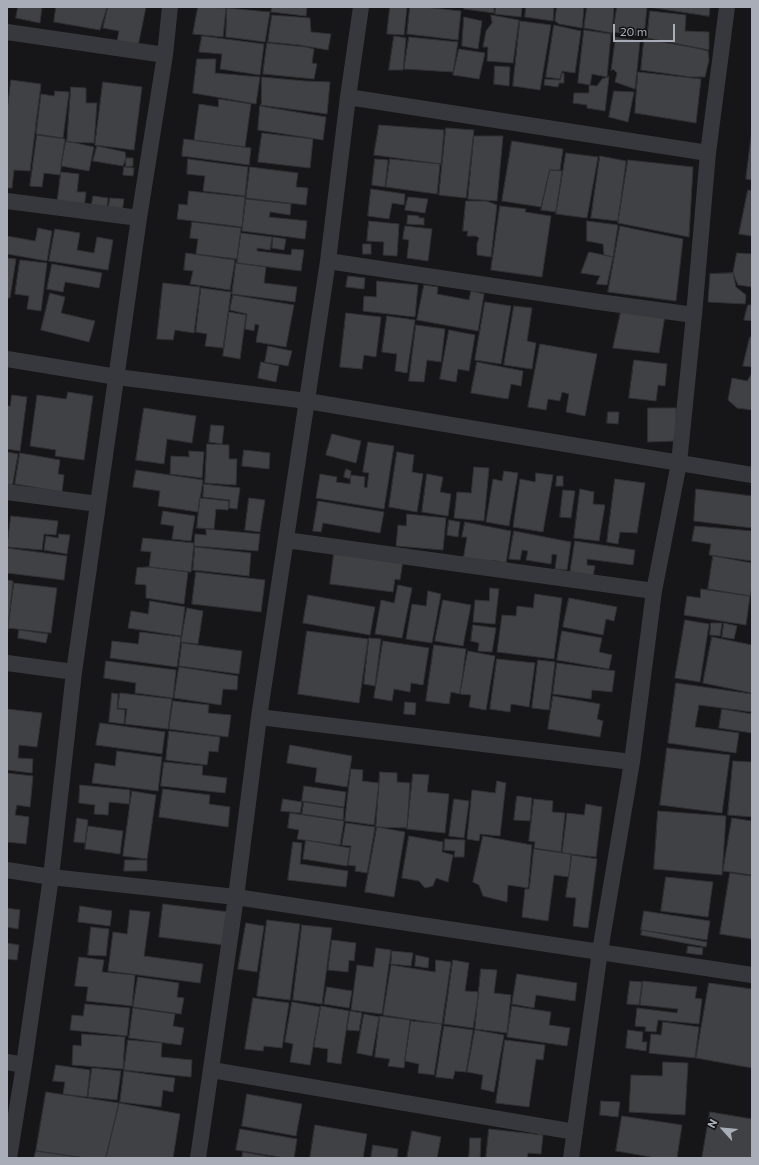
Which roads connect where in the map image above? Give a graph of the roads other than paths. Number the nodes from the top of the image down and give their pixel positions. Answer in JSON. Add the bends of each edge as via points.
{"nodes":[{"id":1,"x":170,"y":7,"type":"edge"},
{"id":2,"x":361,"y":7,"type":"edge"},
{"id":3,"x":727,"y":7,"type":"edge"},
{"id":4,"x":7,"y":32,"type":"edge"},
{"id":5,"x":165,"y":55,"type":"junction"},
{"id":6,"x":348,"y":97,"type":"junction"},
{"id":7,"x":708,"y":154,"type":"junction"},
{"id":8,"x":7,"y":201,"type":"edge"},
{"id":9,"x":139,"y":218,"type":"junction"},
{"id":10,"x":328,"y":261,"type":"junction"},
{"id":11,"x":694,"y":315,"type":"junction"},
{"id":12,"x":7,"y":359,"type":"edge"},
{"id":13,"x":117,"y":377,"type":"junction"},
{"id":14,"x":307,"y":402,"type":"junction"},
{"id":15,"x":679,"y":463,"type":"junction"},
{"id":16,"x":752,"y":475,"type":"edge"},
{"id":17,"x":7,"y":492,"type":"edge"},
{"id":18,"x":98,"y":504,"type":"junction"},
{"id":19,"x":286,"y":540,"type":"junction"},
{"id":20,"x":654,"y":591,"type":"junction"},
{"id":21,"x":7,"y":663,"type":"edge"},
{"id":22,"x":74,"y":672,"type":"junction"},
{"id":23,"x":259,"y":717,"type":"junction"},
{"id":24,"x":632,"y":762,"type":"junction"},
{"id":25,"x":7,"y":870,"type":"edge"},
{"id":26,"x":51,"y":877,"type":"junction"},
{"id":27,"x":236,"y":897,"type":"junction"},
{"id":28,"x":600,"y":951,"type":"junction"},
{"id":29,"x":752,"y":975,"type":"edge"},
{"id":30,"x":7,"y":1062,"type":"edge"},
{"id":31,"x":24,"y":1065,"type":"junction"},
{"id":32,"x":212,"y":1070,"type":"junction"},
{"id":33,"x":576,"y":1132,"type":"junction"},
{"id":34,"x":9,"y":1158,"type":"edge"},
{"id":35,"x":198,"y":1158,"type":"edge"},
{"id":36,"x":572,"y":1158,"type":"edge"}],
"edges":[{"from":1,"to":5,"type":"street"},
{"from":2,"to":6,"type":"street"},
{"from":3,"to":7,"type":"street"},
{"from":4,"to":5,"type":"street"},
{"from":5,"to":9,"type":"street"},
{"from":6,"to":7,"type":"street"},
{"from":6,"to":10,"type":"street"},
{"from":7,"to":11,"type":"street"},
{"from":8,"to":9,"type":"street"},
{"from":9,"to":13,"type":"street"},
{"from":10,"to":11,"type":"street"},
{"from":10,"to":14,"type":"street"},
{"from":11,"to":15,"type":"street"},
{"from":12,"to":13,"type":"street"},
{"from":13,"to":14,"type":"street"},
{"from":13,"to":18,"type":"street"},
{"from":14,"to":15,"type":"street"},
{"from":14,"to":19,"type":"street"},
{"from":15,"to":16,"type":"street"},
{"from":15,"to":20,"type":"street"},
{"from":17,"to":18,"type":"street"},
{"from":18,"to":22,"type":"street"},
{"from":19,"to":20,"type":"street"},
{"from":19,"to":23,"type":"street"},
{"from":20,"to":24,"type":"street"},
{"from":21,"to":22,"type":"street"},
{"from":22,"to":26,"type":"street"},
{"from":23,"to":24,"type":"street"},
{"from":23,"to":27,"type":"street"},
{"from":24,"to":28,"type":"street"},
{"from":25,"to":26,"type":"street"},
{"from":26,"to":27,"type":"street"},
{"from":26,"to":31,"type":"street"},
{"from":27,"to":28,"type":"street"},
{"from":27,"to":32,"type":"street"},
{"from":28,"to":29,"type":"street"},
{"from":28,"to":33,"type":"street"},
{"from":30,"to":31,"type":"street"},
{"from":31,"to":34,"type":"street"},
{"from":32,"to":33,"type":"street"},
{"from":32,"to":35,"type":"street"},
{"from":33,"to":36,"type":"street"}]}
